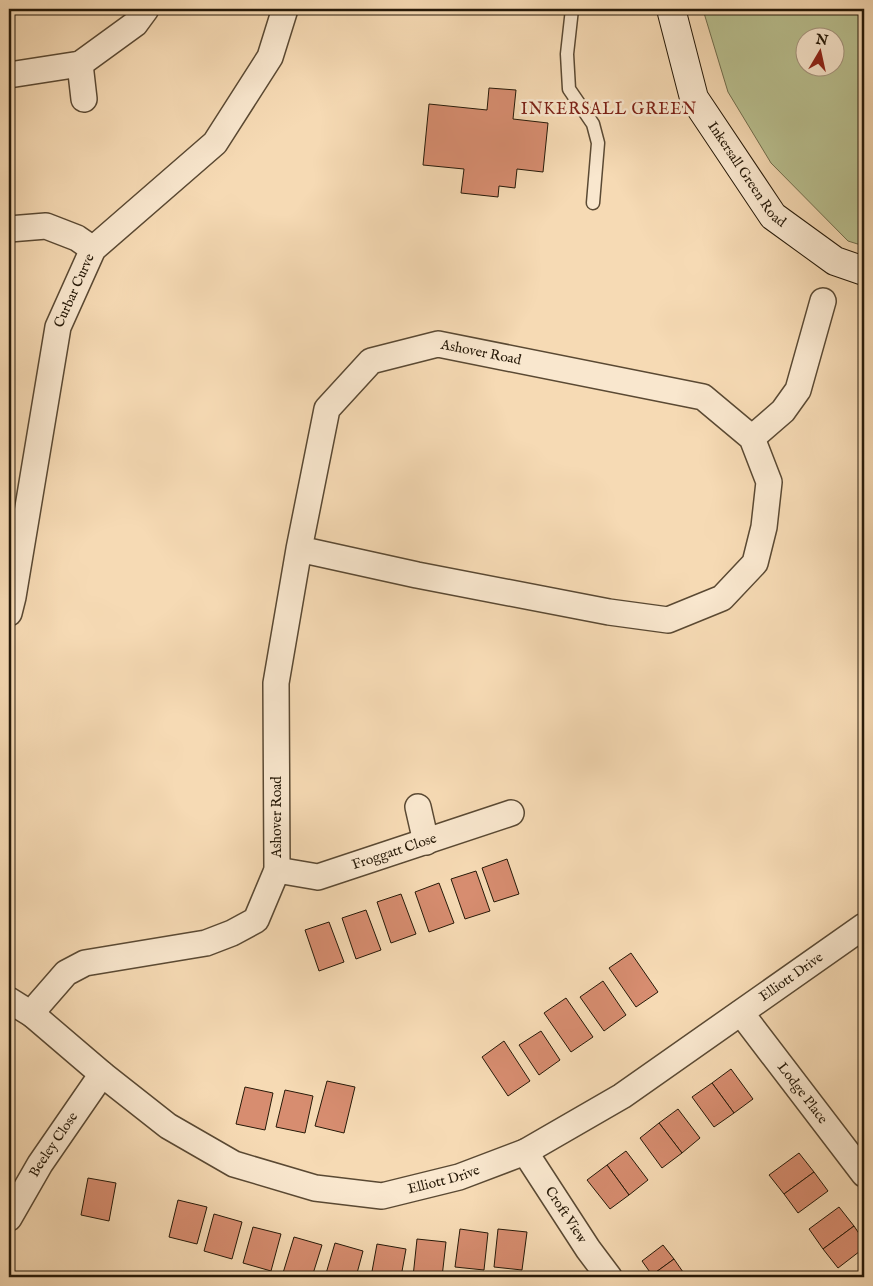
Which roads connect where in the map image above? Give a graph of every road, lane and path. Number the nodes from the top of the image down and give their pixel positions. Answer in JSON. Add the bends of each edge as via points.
{"nodes":[{"id":1,"x":146,"y":9,"type":"edge"},
{"id":2,"x":285,"y":9,"type":"edge"},
{"id":3,"x":572,"y":9,"type":"edge"},
{"id":4,"x":671,"y":9,"type":"edge"},
{"id":5,"x":80,"y":64,"type":"junction"},
{"id":6,"x":9,"y":75,"type":"edge"},
{"id":7,"x":84,"y":99,"type":"dead end"},
{"id":8,"x":592,"y":203,"type":"dead end"},
{"id":9,"x":9,"y":229,"type":"edge"},
{"id":10,"x":93,"y":249,"type":"junction"},
{"id":11,"x":864,"y":271,"type":"edge"},
{"id":12,"x":823,"y":301,"type":"dead end"},
{"id":13,"x":752,"y":438,"type":"junction"},
{"id":14,"x":299,"y":549,"type":"junction"},
{"id":15,"x":10,"y":602,"type":"edge"},
{"id":16,"x":418,"y":807,"type":"dead end"},
{"id":17,"x":511,"y":813,"type":"dead end"},
{"id":18,"x":426,"y":842,"type":"junction"},
{"id":19,"x":277,"y":870,"type":"junction"},
{"id":20,"x":864,"y":926,"type":"edge"},
{"id":21,"x":9,"y":1000,"type":"edge"},
{"id":22,"x":741,"y":1013,"type":"junction"},
{"id":23,"x":33,"y":1015,"type":"junction"},
{"id":24,"x":102,"y":1074,"type":"junction"},
{"id":25,"x":525,"y":1152,"type":"junction"},
{"id":26,"x":864,"y":1174,"type":"edge"},
{"id":27,"x":9,"y":1218,"type":"edge"},
{"id":28,"x":609,"y":1277,"type":"edge"}],
"edges":[{"from":1,"to":5,"type":"street","via":[[135,24]]},
{"from":2,"to":10,"type":"street","name":"Curbar Curve","via":[[270,57],[215,143]]},
{"from":3,"to":8,"type":"lane","via":[[567,54],[569,89],[593,124],[598,143]]},
{"from":4,"to":11,"type":"street","name":"Inkersall Green Road","via":[[694,98],[774,216],[835,261]]},
{"from":5,"to":6,"type":"street"},
{"from":5,"to":7,"type":"street"},
{"from":9,"to":10,"type":"street","via":[[46,226],[77,238]]},
{"from":10,"to":15,"type":"street","name":"Curbar Curve","via":[[58,327]]},
{"from":12,"to":13,"type":"street","via":[[798,390],[783,411]]},
{"from":13,"to":14,"type":"street","name":"Ashover Road","via":[[703,396],[438,344],[371,361],[327,409]]},
{"from":13,"to":14,"type":"street","name":"Ashover Road","via":[[769,482],[764,527],[754,564],[722,598],[668,620],[416,575]]},
{"from":14,"to":19,"type":"street","name":"Ashover Road","via":[[276,683]]},
{"from":16,"to":18,"type":"street"},
{"from":17,"to":18,"type":"street","name":"Froggatt Close"},
{"from":18,"to":19,"type":"street","name":"Froggatt Close","via":[[318,877]]},
{"from":19,"to":23,"type":"street","name":"Ashover Road","via":[[256,920],[206,943],[85,963],[66,973]]},
{"from":20,"to":22,"type":"street","name":"Elliott Drive"},
{"from":21,"to":23,"type":"street","name":"Elliott Drive"},
{"from":22,"to":25,"type":"street","name":"Elliott Drive","via":[[622,1096]]},
{"from":22,"to":26,"type":"street","name":"Lodge Place"},
{"from":23,"to":24,"type":"street","name":"Elliott Drive"},
{"from":24,"to":25,"type":"street","name":"Elliott Drive","via":[[168,1126],[234,1164],[315,1188],[382,1196],[459,1178]]},
{"from":24,"to":27,"type":"street","name":"Beeley Close","via":[[19,1192]]},
{"from":25,"to":28,"type":"street","name":"Croft View"}]}
